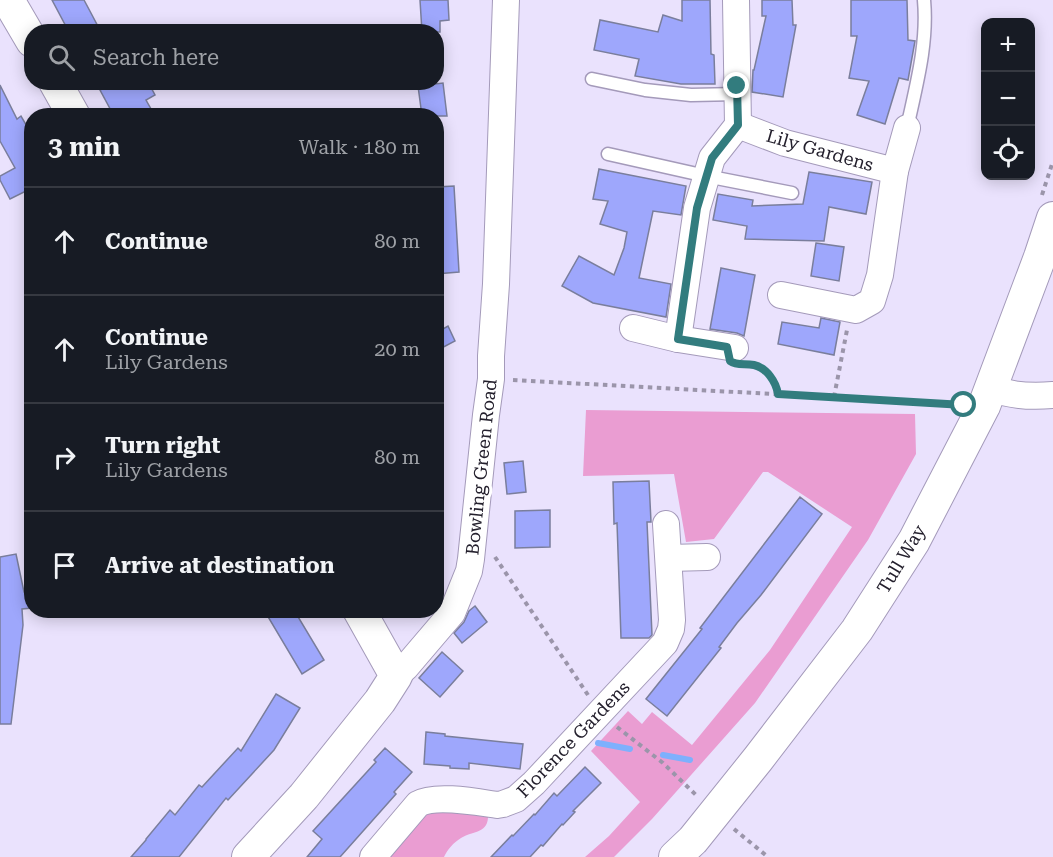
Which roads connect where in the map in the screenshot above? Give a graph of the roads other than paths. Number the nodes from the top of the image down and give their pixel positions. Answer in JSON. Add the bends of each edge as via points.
{"nodes":[{"id":1,"x":8,"y":0,"type":"edge"},
{"id":2,"x":506,"y":0,"type":"edge"},
{"id":3,"x":736,"y":0,"type":"edge"},
{"id":4,"x":924,"y":0,"type":"edge"},
{"id":5,"x":24,"y":27,"type":"edge"},
{"id":6,"x":592,"y":79,"type":"dead end"},
{"id":7,"x":59,"y":90,"type":"edge"},
{"id":8,"x":737,"y":90,"type":"junction"},
{"id":9,"x":70,"y":108,"type":"edge"},
{"id":10,"x":738,"y":125,"type":"junction"},
{"id":11,"x":907,"y":128,"type":"joint"},
{"id":12,"x":608,"y":154,"type":"dead end"},
{"id":13,"x":895,"y":171,"type":"junction"},
{"id":14,"x":706,"y":176,"type":"junction"},
{"id":15,"x":792,"y":193,"type":"dead end"},
{"id":16,"x":1053,"y":218,"type":"edge"},
{"id":17,"x":781,"y":295,"type":"dead end"},
{"id":18,"x":633,"y":328,"type":"dead end"},
{"id":19,"x":678,"y":339,"type":"junction"},
{"id":20,"x":731,"y":347,"type":"road end"},
{"id":21,"x":1053,"y":395,"type":"edge"},
{"id":22,"x":979,"y":400,"type":"junction"},
{"id":23,"x":666,"y":524,"type":"dead end"},
{"id":24,"x":707,"y":557,"type":"dead end"},
{"id":25,"x":669,"y":558,"type":"junction"},
{"id":26,"x":363,"y":618,"type":"edge"},
{"id":27,"x":396,"y":676,"type":"junction"},
{"id":28,"x":248,"y":857,"type":"edge"},
{"id":29,"x":373,"y":857,"type":"edge"},
{"id":30,"x":675,"y":857,"type":"edge"}],
"edges":[{"from":1,"to":5,"type":"street"},
{"from":2,"to":27,"type":"street","name":"Bowling Green Road","via":[[491,379],[471,559],[452,613]]},
{"from":3,"to":8,"type":"street"},
{"from":4,"to":11,"type":"lane","via":[[922,57]]},
{"from":6,"to":8,"type":"lane","via":[[691,95]]},
{"from":7,"to":9,"type":"street"},
{"from":8,"to":10,"type":"street"},
{"from":10,"to":13,"type":"street","name":"Lily Gardens","via":[[785,143]]},
{"from":10,"to":14,"type":"street","via":[[712,158]]},
{"from":11,"to":13,"type":"street","name":"Lily Gardens"},
{"from":12,"to":14,"type":"lane"},
{"from":13,"to":17,"type":"street","via":[[880,275],[872,301],[851,309]]},
{"from":14,"to":15,"type":"lane"},
{"from":14,"to":19,"type":"street","via":[[697,208]]},
{"from":16,"to":22,"type":"street","name":"Tull Way"},
{"from":18,"to":19,"type":"street"},
{"from":19,"to":20,"type":"street"},
{"from":21,"to":22,"type":"street","via":[[1004,393]]},
{"from":22,"to":30,"type":"street","name":"Tull Way","via":[[914,540],[857,630],[758,759]]},
{"from":23,"to":25,"type":"street","name":"Florence Gardens"},
{"from":24,"to":25,"type":"street"},
{"from":25,"to":29,"type":"street","name":"Florence Gardens","via":[[672,620],[665,643],[534,783],[516,799],[502,804],[422,801]]},
{"from":26,"to":27,"type":"street"},
{"from":27,"to":28,"type":"street","name":"Bowling Green Road","via":[[304,796]]}]}
